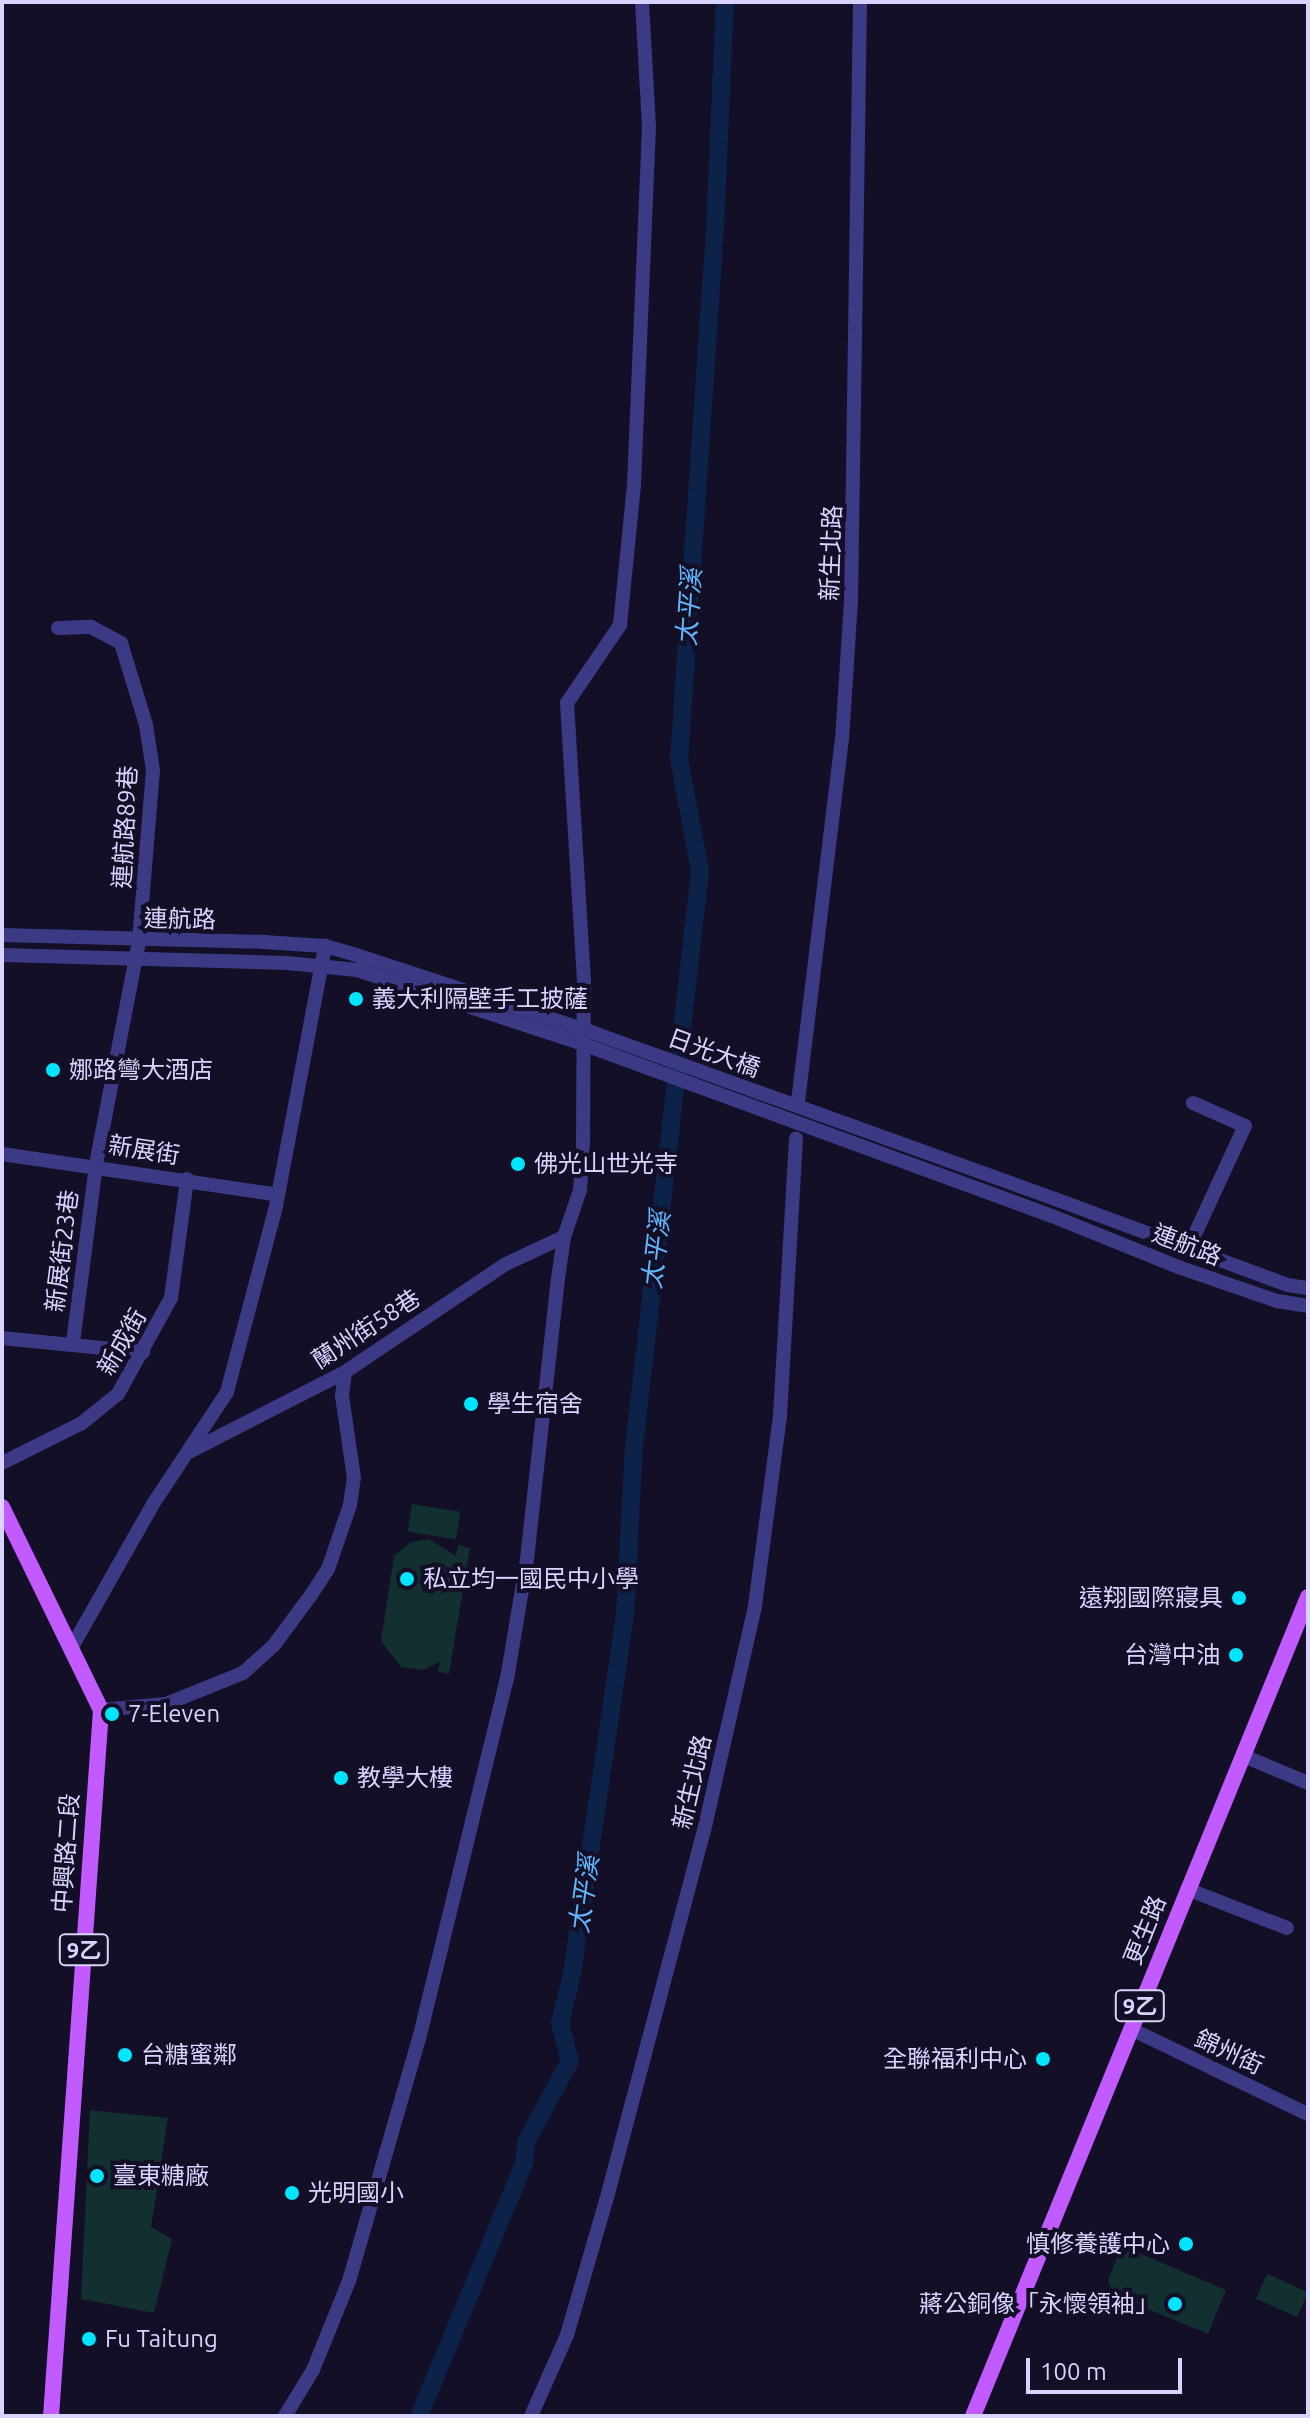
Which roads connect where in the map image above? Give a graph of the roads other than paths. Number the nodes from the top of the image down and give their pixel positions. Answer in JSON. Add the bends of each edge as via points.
{"nodes":[{"id":1,"x":642,"y":2,"type":"edge"},
{"id":2,"x":860,"y":2,"type":"edge"},
{"id":3,"x":58,"y":628,"type":"dead end"},
{"id":4,"x":2,"y":935,"type":"edge"},
{"id":5,"x":139,"y":941,"type":"junction"},
{"id":6,"x":325,"y":946,"type":"junction"},
{"id":7,"x":2,"y":955,"type":"edge"},
{"id":8,"x":356,"y":955,"type":"joint"},
{"id":9,"x":134,"y":960,"type":"junction"},
{"id":10,"x":317,"y":966,"type":"junction"},
{"id":11,"x":357,"y":970,"type":"joint"},
{"id":12,"x":798,"y":1102,"type":"dead end"},
{"id":13,"x":1193,"y":1103,"type":"dead end"},
{"id":14,"x":796,"y":1138,"type":"dead end"},
{"id":15,"x":2,"y":1154,"type":"edge"},
{"id":16,"x":96,"y":1165,"type":"junction"},
{"id":17,"x":187,"y":1179,"type":"junction"},
{"id":18,"x":278,"y":1195,"type":"junction"},
{"id":19,"x":1055,"y":1199,"type":"joint"},
{"id":20,"x":1052,"y":1216,"type":"joint"},
{"id":21,"x":564,"y":1237,"type":"junction"},
{"id":22,"x":1189,"y":1247,"type":"junction"},
{"id":23,"x":1271,"y":1279,"type":"junction"},
{"id":24,"x":1308,"y":1288,"type":"edge"},
{"id":25,"x":1261,"y":1296,"type":"junction"},
{"id":26,"x":1308,"y":1306,"type":"edge"},
{"id":27,"x":2,"y":1338,"type":"edge"},
{"id":28,"x":73,"y":1343,"type":"junction"},
{"id":29,"x":143,"y":1352,"type":"junction"},
{"id":30,"x":345,"y":1372,"type":"junction"},
{"id":31,"x":188,"y":1452,"type":"junction"},
{"id":32,"x":2,"y":1463,"type":"edge"},
{"id":33,"x":2,"y":1507,"type":"edge"},
{"id":34,"x":1308,"y":1597,"type":"edge"},
{"id":35,"x":1305,"y":1615,"type":"edge"},
{"id":36,"x":73,"y":1645,"type":"junction"},
{"id":37,"x":101,"y":1710,"type":"junction"},
{"id":38,"x":1244,"y":1756,"type":"junction"},
{"id":39,"x":1308,"y":1783,"type":"edge"},
{"id":40,"x":1187,"y":1889,"type":"junction"},
{"id":41,"x":1287,"y":1928,"type":"dead end"},
{"id":42,"x":1131,"y":2029,"type":"junction"},
{"id":43,"x":1308,"y":2114,"type":"edge"},
{"id":44,"x":51,"y":2416,"type":"edge"},
{"id":45,"x":285,"y":2416,"type":"edge"},
{"id":46,"x":531,"y":2416,"type":"edge"},
{"id":47,"x":973,"y":2416,"type":"edge"}],
"edges":[{"from":1,"to":21,"type":"street","via":[[649,127],[646,245],[626,578],[615,637],[567,703],[584,981],[584,1075],[580,1190]]},
{"from":2,"to":12,"type":"street","name":"新生北路","via":[[851,602],[842,740]]},
{"from":3,"to":5,"type":"street","name":"連航路89巷","via":[[91,627],[121,643],[146,725],[153,770]]},
{"from":4,"to":5,"type":"street","name":"連航路"},
{"from":5,"to":6,"type":"street","name":"連航路"},
{"from":5,"to":9,"type":"street","name":"連航路89巷"},
{"from":6,"to":8,"type":"street","name":"連航路"},
{"from":6,"to":10,"type":"street"},
{"from":7,"to":9,"type":"street","name":"連航路"},
{"from":8,"to":19,"type":"street","name":"日光大橋","bridge":true,"via":[[579,1028]]},
{"from":9,"to":10,"type":"street","name":"連航路"},
{"from":9,"to":16,"type":"street","name":"新展街23巷"},
{"from":10,"to":11,"type":"street","name":"連航路"},
{"from":10,"to":18,"type":"street"},
{"from":11,"to":20,"type":"street","name":"日光大橋","bridge":true,"via":[[577,1042]]},
{"from":13,"to":22,"type":"street","via":[[1245,1126]]},
{"from":14,"to":46,"type":"street","name":"新生北路","via":[[780,1416],[755,1606],[706,1822],[606,2201],[567,2335]]},
{"from":15,"to":16,"type":"street","name":"新展街"},
{"from":16,"to":17,"type":"street","name":"新展街"},
{"from":16,"to":28,"type":"street","name":"新展街23巷"},
{"from":17,"to":18,"type":"street","name":"新展街"},
{"from":17,"to":29,"type":"street","name":"新成街","via":[[178,1276]]},
{"from":18,"to":31,"type":"street","via":[[257,1293],[227,1392]]},
{"from":19,"to":22,"type":"street","name":"連航路"},
{"from":20,"to":25,"type":"street","name":"連航路"},
{"from":21,"to":30,"type":"street","name":"蘭州街58巷","via":[[506,1264]]},
{"from":21,"to":45,"type":"street","via":[[527,1559],[482,1788],[419,2039],[349,2281],[313,2370]]},
{"from":22,"to":23,"type":"street","name":"連航路"},
{"from":23,"to":24,"type":"street","name":"連航路"},
{"from":23,"to":25,"type":"street"},
{"from":25,"to":26,"type":"street","name":"連航路"},
{"from":27,"to":28,"type":"street"},
{"from":28,"to":29,"type":"street"},
{"from":29,"to":32,"type":"street","name":"新成街","via":[[118,1394],[82,1423]]},
{"from":30,"to":31,"type":"street","name":"蘭州街58巷"},
{"from":30,"to":37,"type":"street","via":[[342,1396],[354,1478],[350,1505],[328,1569],[311,1595],[274,1645],[243,1673],[166,1704]]},
{"from":31,"to":36,"type":"street"},
{"from":33,"to":36,"type":"main road","name":"中興路二段","number":"9乙"},
{"from":34,"to":35,"type":"main road","name":"更生路","number":"9乙"},
{"from":35,"to":38,"type":"main road","name":"更生路","number":"9乙"},
{"from":36,"to":37,"type":"main road","name":"中興路二段","number":"9乙"},
{"from":37,"to":44,"type":"main road","name":"中興路二段","number":"9乙"},
{"from":38,"to":39,"type":"street"},
{"from":38,"to":40,"type":"main road","name":"更生路","number":"9乙"},
{"from":40,"to":41,"type":"street"},
{"from":40,"to":42,"type":"main road","name":"更生路","number":"9乙"},
{"from":42,"to":43,"type":"street","name":"錦州街"},
{"from":42,"to":47,"type":"main road","name":"更生路","number":"9乙"}]}
